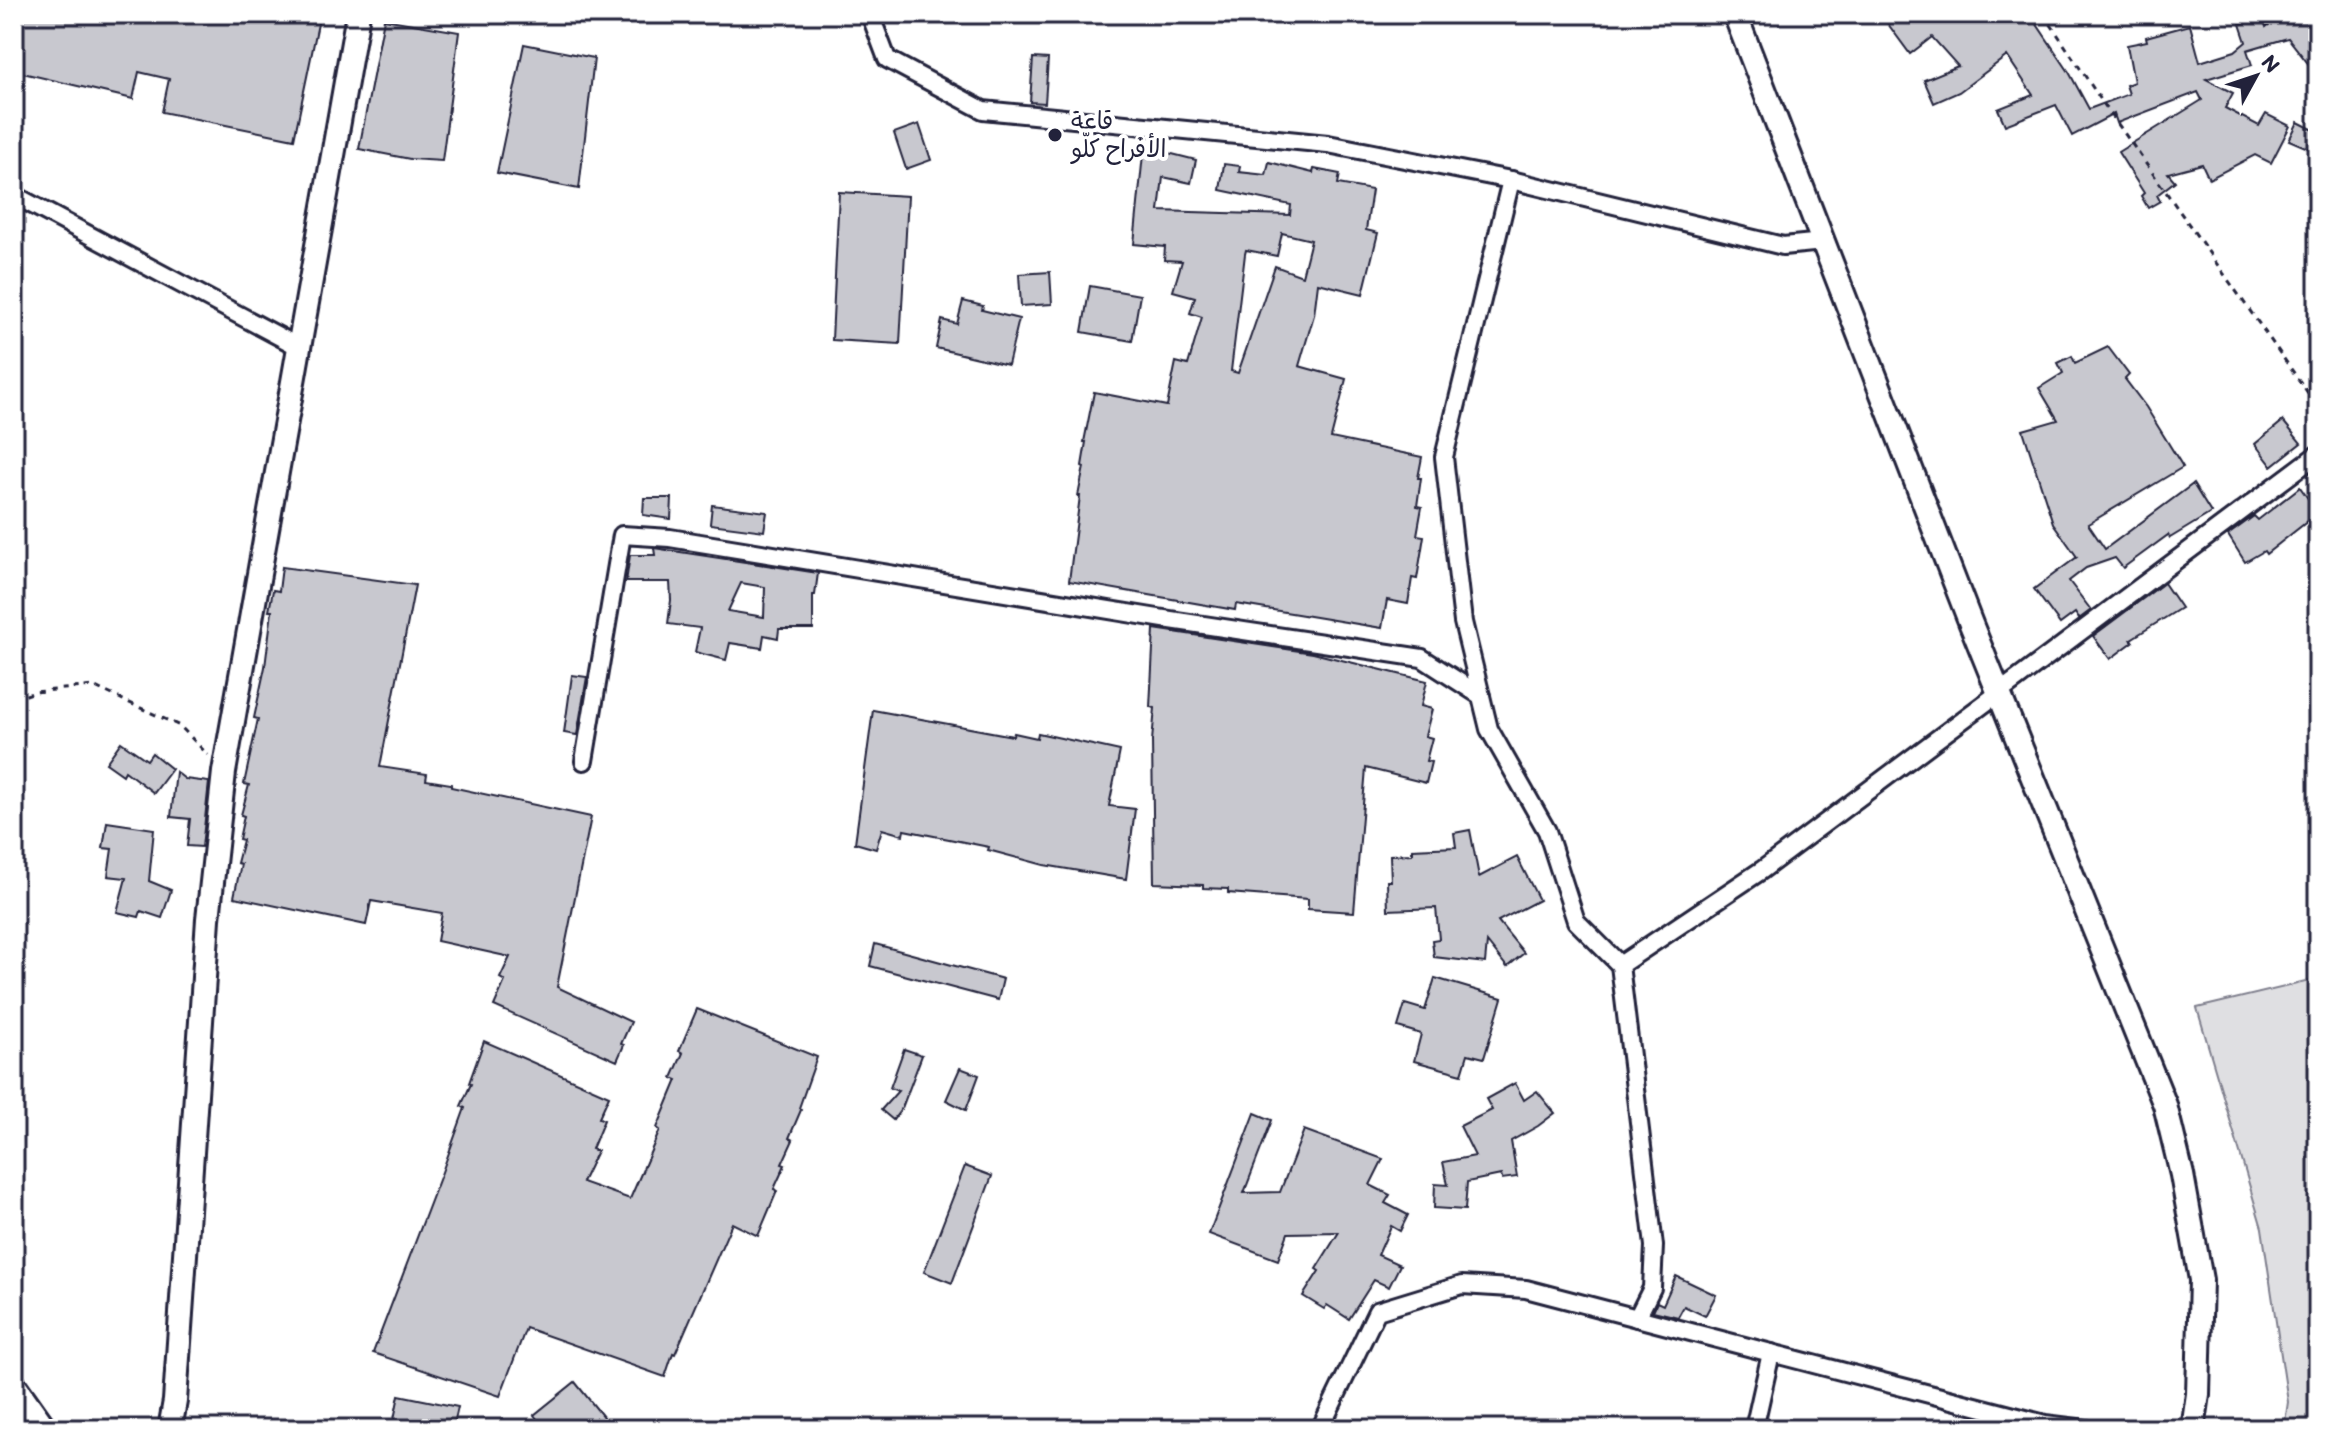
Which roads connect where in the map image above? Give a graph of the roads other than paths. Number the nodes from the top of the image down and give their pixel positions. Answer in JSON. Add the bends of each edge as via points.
{"nodes":[{"id":1,"x":358,"y":14,"type":"edge"},
{"id":2,"x":870,"y":14,"type":"edge"},
{"id":3,"x":1735,"y":14,"type":"edge"},
{"id":4,"x":1511,"y":180,"type":"junction"},
{"id":5,"x":14,"y":195,"type":"edge"},
{"id":6,"x":1823,"y":242,"type":"junction"},
{"id":7,"x":299,"y":347,"type":"junction"},
{"id":8,"x":2318,"y":454,"type":"edge"},
{"id":9,"x":1999,"y":695,"type":"junction"},
{"id":10,"x":1481,"y":696,"type":"junction"},
{"id":11,"x":584,"y":761,"type":"dead end"},
{"id":12,"x":1620,"y":965,"type":"junction"},
{"id":13,"x":1637,"y":1318,"type":"junction"},
{"id":14,"x":1771,"y":1353,"type":"junction"},
{"id":15,"x":14,"y":1388,"type":"edge"},
{"id":16,"x":43,"y":1429,"type":"edge"},
{"id":17,"x":170,"y":1429,"type":"edge"},
{"id":18,"x":1320,"y":1429,"type":"edge"},
{"id":19,"x":1754,"y":1429,"type":"edge"},
{"id":20,"x":2086,"y":1429,"type":"edge"},
{"id":21,"x":2193,"y":1429,"type":"edge"}],
"edges":[{"from":1,"to":7,"type":"main road"},
{"from":2,"to":4,"type":"street","via":[[887,59],[983,110],[1328,144]]},
{"from":3,"to":6,"type":"main road"},
{"from":4,"to":6,"type":"street","via":[[1783,246]]},
{"from":4,"to":10,"type":"street","via":[[1444,457],[1463,622]]},
{"from":5,"to":7,"type":"street"},
{"from":6,"to":9,"type":"main road"},
{"from":7,"to":17,"type":"main road","via":[[224,772]]},
{"from":8,"to":9,"type":"street"},
{"from":9,"to":12,"type":"street","via":[[1762,870]]},
{"from":9,"to":21,"type":"main road","via":[[2165,1105],[2201,1280]]},
{"from":10,"to":11,"type":"street","via":[[1422,658],[670,538],[622,535]]},
{"from":10,"to":12,"type":"street","via":[[1489,729],[1547,831],[1576,921]]},
{"from":12,"to":13,"type":"street","via":[[1654,1246],[1652,1288]]},
{"from":13,"to":14,"type":"street"},
{"from":13,"to":18,"type":"street","via":[[1526,1289],[1462,1285],[1377,1311]]},
{"from":14,"to":19,"type":"street"},
{"from":14,"to":20,"type":"street","via":[[2045,1424]]},
{"from":15,"to":16,"type":"main road"}]}
